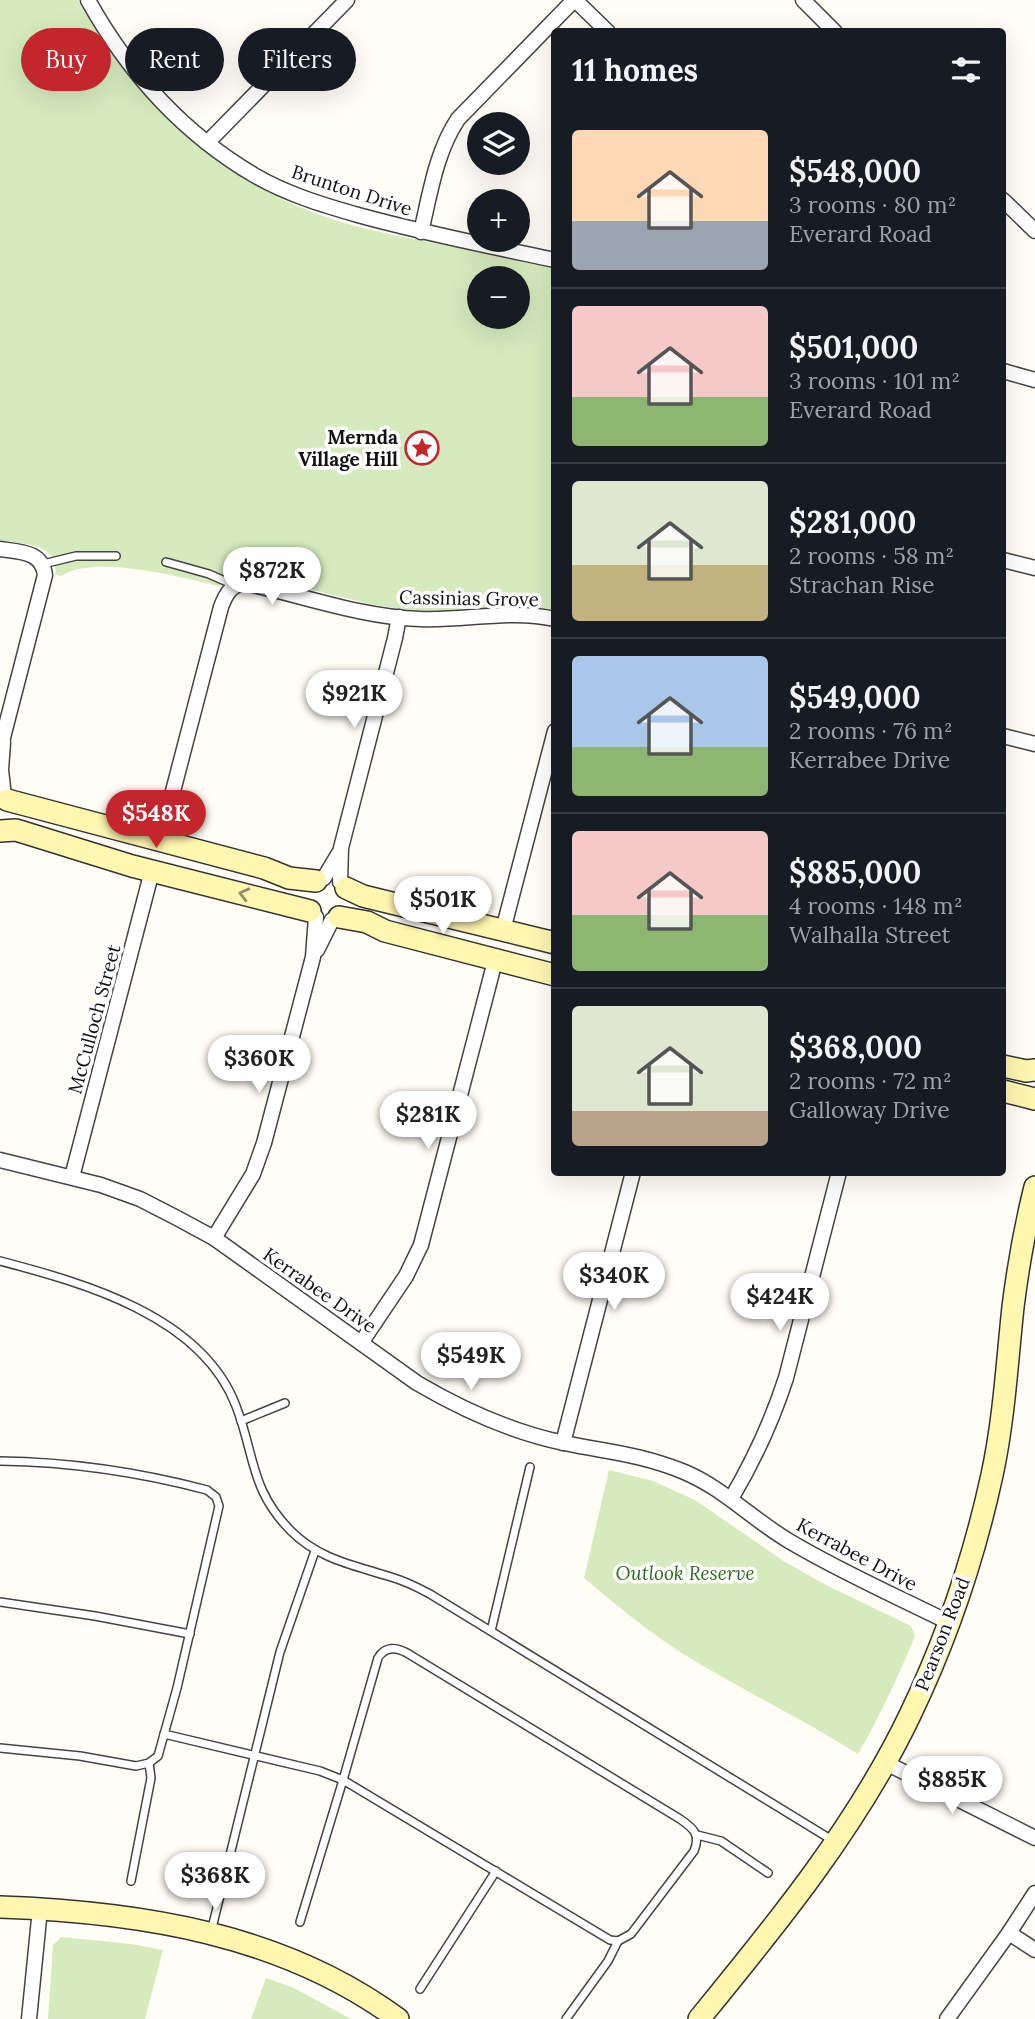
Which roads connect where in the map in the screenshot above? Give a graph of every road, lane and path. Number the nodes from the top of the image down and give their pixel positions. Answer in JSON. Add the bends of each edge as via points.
{"nodes":[{"id":1,"x":347,"y":0,"type":"edge"},
{"id":2,"x":574,"y":0,"type":"edge"},
{"id":3,"x":803,"y":0,"type":"edge"},
{"id":4,"x":90,"y":1,"type":"edge"},
{"id":5,"x":604,"y":28,"type":"edge"},
{"id":6,"x":831,"y":28,"type":"edge"},
{"id":7,"x":207,"y":143,"type":"junction"},
{"id":8,"x":1006,"y":203,"type":"edge"},
{"id":9,"x":1035,"y":231,"type":"edge"},
{"id":10,"x":421,"y":232,"type":"junction"},
{"id":11,"x":551,"y":259,"type":"edge"},
{"id":12,"x":1006,"y":373,"type":"edge"},
{"id":13,"x":1035,"y":380,"type":"edge"},
{"id":14,"x":0,"y":548,"type":"edge"},
{"id":15,"x":116,"y":556,"type":"dead end"},
{"id":16,"x":1006,"y":561,"type":"edge"},
{"id":17,"x":166,"y":562,"type":"dead end"},
{"id":18,"x":43,"y":564,"type":"junction"},
{"id":19,"x":1035,"y":568,"type":"edge"},
{"id":20,"x":235,"y":585,"type":"junction"},
{"id":21,"x":399,"y":617,"type":"junction"},
{"id":22,"x":551,"y":619,"type":"edge"},
{"id":23,"x":1006,"y":737,"type":"edge"},
{"id":24,"x":1035,"y":744,"type":"edge"},
{"id":25,"x":1,"y":746,"type":"edge"},
{"id":26,"x":551,"y":746,"type":"edge"},
{"id":27,"x":4,"y":796,"type":"edge"},
{"id":28,"x":0,"y":831,"type":"edge"},
{"id":29,"x":160,"y":841,"type":"junction"},
{"id":30,"x":152,"y":871,"type":"junction"},
{"id":31,"x":332,"y":882,"type":"junction"},
{"id":32,"x":324,"y":916,"type":"junction"},
{"id":33,"x":503,"y":930,"type":"junction"},
{"id":34,"x":551,"y":942,"type":"edge"},
{"id":35,"x":495,"y":961,"type":"junction"},
{"id":36,"x":551,"y":974,"type":"edge"},
{"id":37,"x":1006,"y":1067,"type":"edge"},
{"id":38,"x":1035,"y":1070,"type":"edge"},
{"id":39,"x":1006,"y":1092,"type":"edge"},
{"id":40,"x":1035,"y":1100,"type":"edge"},
{"id":41,"x":0,"y":1160,"type":"edge"},
{"id":42,"x":632,"y":1176,"type":"edge"},
{"id":43,"x":838,"y":1176,"type":"edge"},
{"id":44,"x":72,"y":1177,"type":"junction"},
{"id":45,"x":1035,"y":1187,"type":"edge"},
{"id":46,"x":214,"y":1238,"type":"junction"},
{"id":47,"x":0,"y":1261,"type":"edge"},
{"id":48,"x":361,"y":1343,"type":"junction"},
{"id":49,"x":285,"y":1403,"type":"dead end"},
{"id":50,"x":241,"y":1421,"type":"junction"},
{"id":51,"x":563,"y":1443,"type":"junction"},
{"id":52,"x":0,"y":1461,"type":"edge"},
{"id":53,"x":530,"y":1467,"type":"dead end"},
{"id":54,"x":731,"y":1499,"type":"junction"},
{"id":55,"x":314,"y":1551,"type":"junction"},
{"id":56,"x":0,"y":1602,"type":"edge"},
{"id":57,"x":950,"y":1623,"type":"junction"},
{"id":58,"x":491,"y":1631,"type":"junction"},
{"id":59,"x":190,"y":1634,"type":"junction"},
{"id":60,"x":164,"y":1734,"type":"junction"},
{"id":61,"x":0,"y":1748,"type":"edge"},
{"id":62,"x":255,"y":1756,"type":"junction"},
{"id":63,"x":884,"y":1762,"type":"junction"},
{"id":64,"x":149,"y":1763,"type":"junction"},
{"id":65,"x":343,"y":1780,"type":"junction"},
{"id":66,"x":697,"y":1835,"type":"junction"},
{"id":67,"x":1035,"y":1838,"type":"edge"},
{"id":68,"x":834,"y":1841,"type":"junction"},
{"id":69,"x":496,"y":1871,"type":"junction"},
{"id":70,"x":768,"y":1873,"type":"dead end"},
{"id":71,"x":131,"y":1881,"type":"dead end"},
{"id":72,"x":1035,"y":1893,"type":"edge"},
{"id":73,"x":0,"y":1907,"type":"edge"},
{"id":74,"x":40,"y":1909,"type":"junction"},
{"id":75,"x":300,"y":1922,"type":"dead end"},
{"id":76,"x":211,"y":1933,"type":"junction"},
{"id":77,"x":1009,"y":1933,"type":"junction"},
{"id":78,"x":618,"y":1941,"type":"junction"},
{"id":79,"x":1035,"y":1950,"type":"edge"},
{"id":80,"x":420,"y":1989,"type":"dead end"},
{"id":81,"x":29,"y":2019,"type":"edge"},
{"id":82,"x":398,"y":2019,"type":"edge"},
{"id":83,"x":566,"y":2019,"type":"edge"},
{"id":84,"x":699,"y":2019,"type":"edge"},
{"id":85,"x":947,"y":2019,"type":"edge"}],
"edges":[{"from":1,"to":7,"type":"street"},
{"from":2,"to":5,"type":"street"},
{"from":2,"to":10,"type":"street","via":[[458,118],[442,150]]},
{"from":3,"to":6,"type":"street"},
{"from":4,"to":7,"type":"street","name":"Brunton Drive","via":[[111,40],[144,83]]},
{"from":7,"to":10,"type":"street","name":"Brunton Drive","via":[[256,176],[297,195]]},
{"from":8,"to":9,"type":"street"},
{"from":10,"to":11,"type":"street","name":"Brunton Drive"},
{"from":12,"to":13,"type":"street"},
{"from":14,"to":18,"type":"street","via":[[30,554]]},
{"from":15,"to":18,"type":"lane","via":[[76,556]]},
{"from":16,"to":19,"type":"street"},
{"from":17,"to":20,"type":"lane"},
{"from":18,"to":25,"type":"street","via":[[45,580]]},
{"from":20,"to":21,"type":"street","name":"Cassinias Grove","via":[[244,583]]},
{"from":20,"to":29,"type":"street","via":[[220,607]]},
{"from":21,"to":22,"type":"street","name":"Cassinias Grove"},
{"from":21,"to":31,"type":"street"},
{"from":23,"to":24,"type":"street"},
{"from":25,"to":27,"type":"street"},
{"from":26,"to":33,"type":"street"},
{"from":27,"to":28,"type":"street","via":[[10,814]]},
{"from":27,"to":29,"type":"street"},
{"from":28,"to":30,"type":"street","via":[[16,830]]},
{"from":29,"to":31,"type":"street","via":[[289,878]]},
{"from":32,"to":30,"type":"street","one_way":true},
{"from":30,"to":44,"type":"street","name":"McCulloch Street"},
{"from":31,"to":32,"type":"street","via":[[308,892],[307,898]]},
{"from":31,"to":32,"type":"street","via":[[349,901],[345,913]]},
{"from":31,"to":33,"type":"street","via":[[363,896]]},
{"from":32,"to":35,"type":"street","via":[[367,922]]},
{"from":32,"to":46,"type":"street","via":[[264,1143],[244,1192]]},
{"from":33,"to":34,"type":"street"},
{"from":35,"to":36,"type":"street"},
{"from":35,"to":48,"type":"street","via":[[421,1245]]},
{"from":37,"to":38,"type":"street"},
{"from":39,"to":40,"type":"street"},
{"from":41,"to":44,"type":"street","name":"Kerrabee Drive"},
{"from":42,"to":51,"type":"street"},
{"from":43,"to":54,"type":"street","via":[[776,1411]]},
{"from":44,"to":46,"type":"street","name":"Kerrabee Drive","via":[[140,1199]]},
{"from":45,"to":57,"type":"street","name":"Pearson Road","via":[[1019,1261],[992,1474]]},
{"from":46,"to":48,"type":"street","name":"Kerrabee Drive"},
{"from":47,"to":50,"type":"lane","via":[[92,1288],[176,1332],[220,1374]]},
{"from":48,"to":51,"type":"street","name":"Kerrabee Drive","via":[[417,1383],[473,1413]]},
{"from":49,"to":50,"type":"lane"},
{"from":50,"to":55,"type":"lane","via":[[252,1466],[268,1502]]},
{"from":51,"to":54,"type":"street","name":"Kerrabee Drive","via":[[658,1461]]},
{"from":52,"to":59,"type":"lane","via":[[48,1462],[138,1474],[213,1493],[218,1512]]},
{"from":53,"to":58,"type":"lane"},
{"from":54,"to":57,"type":"street","name":"Kerrabee Drive","via":[[827,1563]]},
{"from":55,"to":58,"type":"lane","via":[[409,1584]]},
{"from":55,"to":62,"type":"lane","via":[[280,1652]]},
{"from":56,"to":59,"type":"lane"},
{"from":57,"to":63,"type":"street","name":"Pearson Road"},
{"from":58,"to":68,"type":"lane"},
{"from":59,"to":60,"type":"lane"},
{"from":60,"to":62,"type":"lane"},
{"from":60,"to":64,"type":"lane","via":[[158,1756]]},
{"from":61,"to":64,"type":"lane","via":[[136,1766]]},
{"from":62,"to":65,"type":"lane"},
{"from":62,"to":76,"type":"lane"},
{"from":63,"to":67,"type":"street"},
{"from":63,"to":68,"type":"street","name":"Pearson Road"},
{"from":64,"to":71,"type":"lane","via":[[151,1778]]},
{"from":65,"to":66,"type":"lane","via":[[378,1658],[394,1648],[680,1819]]},
{"from":65,"to":69,"type":"lane"},
{"from":65,"to":75,"type":"lane"},
{"from":66,"to":70,"type":"lane","via":[[721,1841]]},
{"from":66,"to":78,"type":"lane","via":[[694,1851],[631,1934]]},
{"from":68,"to":84,"type":"street","name":"Pearson Road"},
{"from":69,"to":78,"type":"lane","via":[[604,1938]]},
{"from":69,"to":80,"type":"lane"},
{"from":72,"to":77,"type":"street"},
{"from":73,"to":74,"type":"street"},
{"from":74,"to":76,"type":"street","via":[[127,1916]]},
{"from":74,"to":81,"type":"street"},
{"from":76,"to":82,"type":"street","via":[[315,1969]]},
{"from":77,"to":79,"type":"street"},
{"from":77,"to":85,"type":"street"},
{"from":78,"to":83,"type":"lane"}]}
